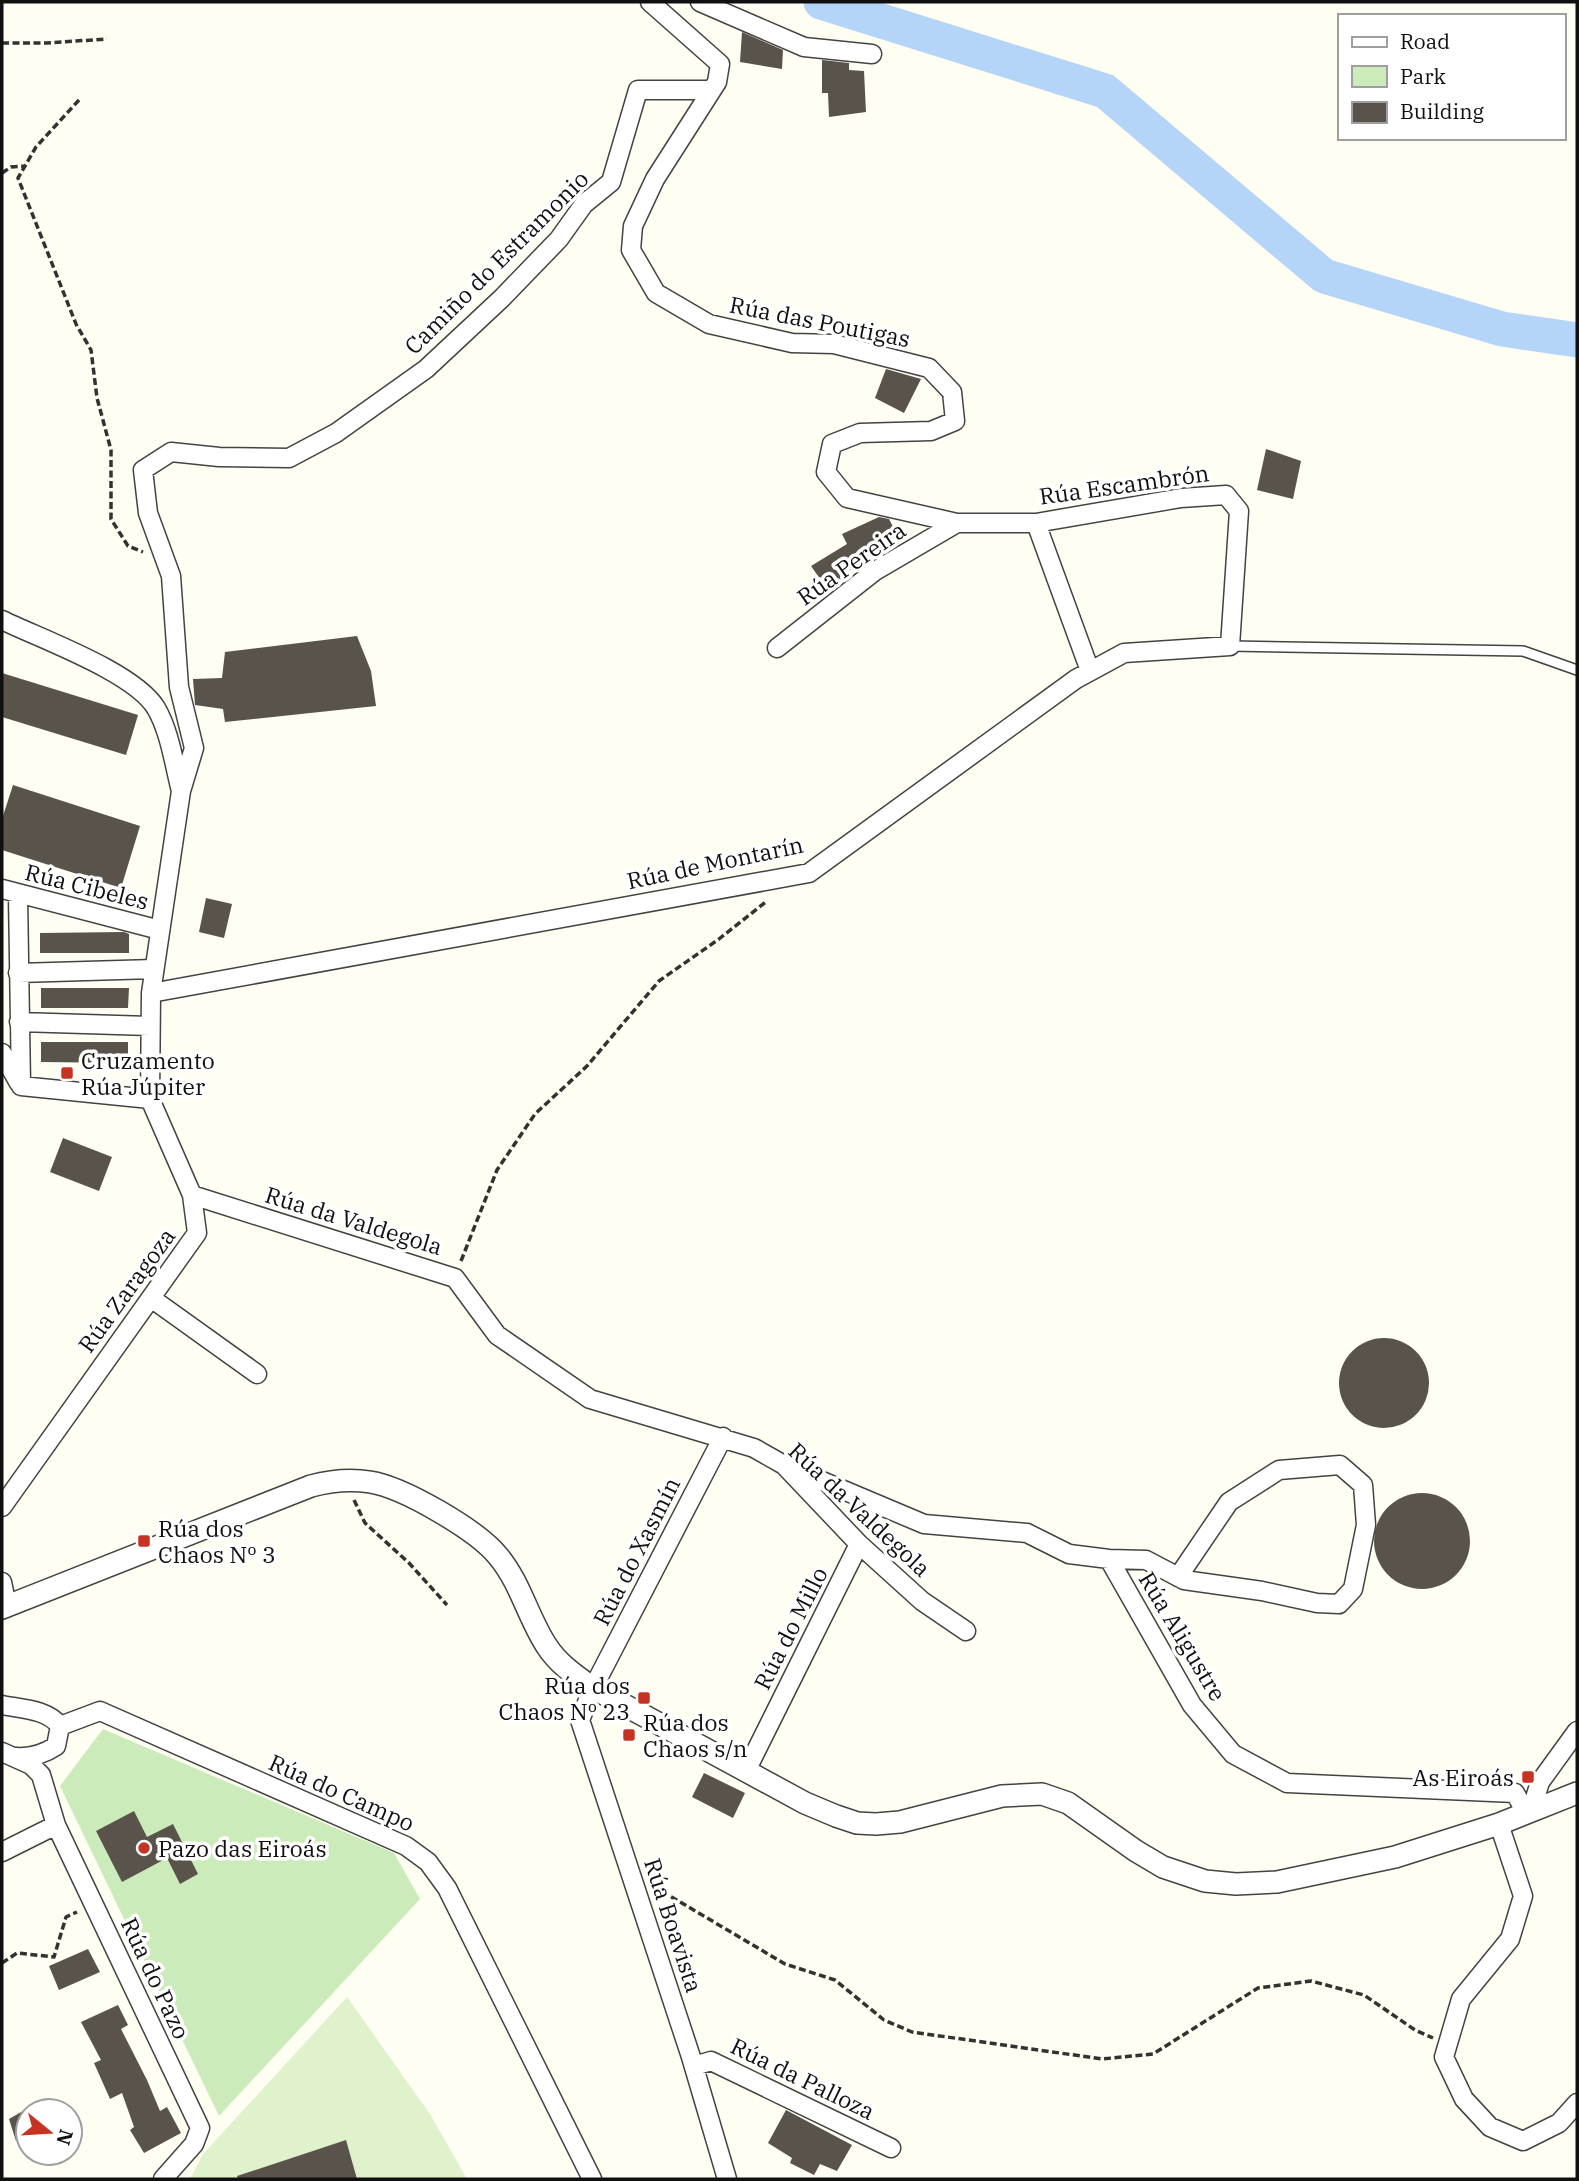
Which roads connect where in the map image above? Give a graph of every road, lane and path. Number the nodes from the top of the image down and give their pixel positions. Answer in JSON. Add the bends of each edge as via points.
{"nodes":[{"id":1,"x":650,"y":2,"type":"edge"},
{"id":2,"x":700,"y":2,"type":"edge"},
{"id":3,"x":107,"y":39,"type":"dead end"},
{"id":4,"x":2,"y":43,"type":"edge"},
{"id":5,"x":872,"y":54,"type":"dead end"},
{"id":6,"x":712,"y":90,"type":"junction"},
{"id":7,"x":79,"y":100,"type":"dead end"},
{"id":8,"x":25,"y":166,"type":"junction"},
{"id":9,"x":2,"y":173,"type":"edge"},
{"id":10,"x":957,"y":523,"type":"junction"},
{"id":11,"x":1037,"y":523,"type":"junction"},
{"id":12,"x":165,"y":561,"type":"junction"},
{"id":13,"x":2,"y":620,"type":"edge"},
{"id":14,"x":1230,"y":646,"type":"junction"},
{"id":15,"x":777,"y":648,"type":"dead end"},
{"id":16,"x":1577,"y":670,"type":"edge"},
{"id":17,"x":1090,"y":671,"type":"junction"},
{"id":18,"x":181,"y":791,"type":"junction"},
{"id":19,"x":10,"y":892,"type":"edge"},
{"id":20,"x":770,"y":898,"type":"dead end"},
{"id":21,"x":160,"y":930,"type":"junction"},
{"id":22,"x":10,"y":944,"type":"edge"},
{"id":23,"x":154,"y":969,"type":"junction"},
{"id":24,"x":18,"y":973,"type":"junction"},
{"id":25,"x":150,"y":993,"type":"junction"},
{"id":26,"x":19,"y":1021,"type":"junction"},
{"id":27,"x":150,"y":1026,"type":"junction"},
{"id":28,"x":2,"y":1053,"type":"edge"},
{"id":29,"x":21,"y":1086,"type":"junction"},
{"id":30,"x":150,"y":1099,"type":"junction"},
{"id":31,"x":192,"y":1195,"type":"junction"},
{"id":32,"x":456,"y":1278,"type":"junction"},
{"id":33,"x":151,"y":1298,"type":"junction"},
{"id":34,"x":257,"y":1374,"type":"dead end"},
{"id":35,"x":723,"y":1437,"type":"junction"},
{"id":36,"x":784,"y":1465,"type":"junction"},
{"id":37,"x":346,"y":1481,"type":"junction"},
{"id":38,"x":2,"y":1507,"type":"edge"},
{"id":39,"x":859,"y":1544,"type":"junction"},
{"id":40,"x":1109,"y":1559,"type":"junction"},
{"id":41,"x":1178,"y":1577,"type":"junction"},
{"id":42,"x":2,"y":1582,"type":"edge"},
{"id":43,"x":447,"y":1605,"type":"dead end"},
{"id":44,"x":4,"y":1607,"type":"edge"},
{"id":45,"x":966,"y":1630,"type":"dead end"},
{"id":46,"x":593,"y":1688,"type":"junction"},
{"id":47,"x":2,"y":1705,"type":"edge"},
{"id":48,"x":60,"y":1726,"type":"junction"},
{"id":49,"x":1577,"y":1731,"type":"edge"},
{"id":50,"x":56,"y":1746,"type":"junction"},
{"id":51,"x":6,"y":1754,"type":"edge"},
{"id":52,"x":746,"y":1771,"type":"junction"},
{"id":53,"x":45,"y":1789,"type":"junction"},
{"id":54,"x":1577,"y":1793,"type":"edge"},
{"id":55,"x":1528,"y":1812,"type":"junction"},
{"id":56,"x":1499,"y":1824,"type":"junction"},
{"id":57,"x":56,"y":1825,"type":"junction"},
{"id":58,"x":2,"y":1852,"type":"edge"},
{"id":59,"x":633,"y":1880,"type":"junction"},
{"id":60,"x":94,"y":1905,"type":"junction"},
{"id":61,"x":2,"y":1963,"type":"edge"},
{"id":62,"x":1448,"y":2044,"type":"junction"},
{"id":63,"x":694,"y":2066,"type":"junction"},
{"id":64,"x":1577,"y":2103,"type":"edge"},
{"id":65,"x":891,"y":2148,"type":"dead end"},
{"id":66,"x":163,"y":2179,"type":"edge"},
{"id":67,"x":592,"y":2179,"type":"edge"},
{"id":68,"x":727,"y":2179,"type":"edge"}],
"edges":[{"from":1,"to":6,"type":"street","name":"Rúa das Poutigas","via":[[720,64]]},
{"from":2,"to":5,"type":"street","via":[[804,47]]},
{"from":3,"to":4,"type":"path"},
{"from":6,"to":10,"type":"street","name":"Rúa das Poutigas","via":[[655,179],[633,226],[631,250],[656,293],[709,324],[792,343],[834,344],[929,368],[952,392],[955,421],[931,431],[860,433],[832,444],[826,472],[847,498]]},
{"from":6,"to":12,"type":"street","name":"Camiño do Estramonio","via":[[638,90],[611,182],[584,204],[559,239],[502,298],[426,369],[336,432],[289,458],[172,452],[143,470],[148,513]]},
{"from":7,"to":8,"type":"path","via":[[36,147]]},
{"from":8,"to":9,"type":"path"},
{"from":8,"to":12,"type":"path","via":[[18,178],[76,324],[91,350],[97,398],[111,450],[111,519],[128,546]]},
{"from":10,"to":11,"type":"street","name":"Rúa Escambrón"},
{"from":10,"to":15,"type":"street","name":"Rúa Pereira","via":[[875,571]]},
{"from":11,"to":14,"type":"street","name":"Rúa Escambrón","via":[[1181,498],[1226,495],[1238,511]]},
{"from":11,"to":17,"type":"street"},
{"from":12,"to":18,"type":"street","name":"Camiño do Estramonio","via":[[171,576],[179,687],[194,748]]},
{"from":13,"to":18,"type":"street","via":[[112,673],[146,696],[164,725]]},
{"from":14,"to":16,"type":"lane","via":[[1523,651]]},
{"from":14,"to":17,"type":"street","name":"Rúa de Montarín","via":[[1124,653]]},
{"from":17,"to":25,"type":"street","name":"Rúa de Montarín","via":[[809,873]]},
{"from":18,"to":21,"type":"street","name":"Rúa Zaragoza"},
{"from":19,"to":21,"type":"street","name":"Rúa Cibeles"},
{"from":19,"to":22,"type":"street"},
{"from":20,"to":32,"type":"path","via":[[659,981],[587,1066],[535,1114],[497,1170]]},
{"from":21,"to":23,"type":"street","name":"Rúa Zaragoza"},
{"from":22,"to":24,"type":"street"},
{"from":23,"to":24,"type":"street"},
{"from":23,"to":25,"type":"street","name":"Rúa Zaragoza"},
{"from":24,"to":26,"type":"street"},
{"from":25,"to":27,"type":"street","name":"Rúa Zaragoza"},
{"from":26,"to":27,"type":"street"},
{"from":26,"to":29,"type":"street"},
{"from":27,"to":30,"type":"street","name":"Rúa Zaragoza"},
{"from":28,"to":29,"type":"street"},
{"from":29,"to":30,"type":"street"},
{"from":30,"to":31,"type":"street","name":"Rúa Zaragoza"},
{"from":31,"to":32,"type":"street","name":"Rúa da Valdegola"},
{"from":31,"to":33,"type":"street","name":"Rúa Zaragoza","via":[[197,1233]]},
{"from":32,"to":35,"type":"street","name":"Rúa da Valdegola","via":[[497,1335],[590,1399]]},
{"from":33,"to":34,"type":"street"},
{"from":33,"to":38,"type":"street","name":"Rúa Zaragoza"},
{"from":35,"to":36,"type":"street","name":"Rúa da Valdegola"},
{"from":35,"to":46,"type":"street","name":"Rúa do Xasmín"},
{"from":36,"to":39,"type":"street","name":"Rúa da Valdegola"},
{"from":36,"to":40,"type":"street","via":[[924,1524],[1027,1534],[1069,1553]]},
{"from":37,"to":43,"type":"path","via":[[365,1523]]},
{"from":37,"to":44,"type":"street","via":[[311,1486]]},
{"from":37,"to":46,"type":"street","via":[[372,1482],[397,1491],[481,1538],[499,1556],[546,1646],[565,1668]]},
{"from":39,"to":45,"type":"street","name":"Rúa da Valdegola","via":[[922,1601]]},
{"from":39,"to":52,"type":"street","name":"Rúa do Millo"},
{"from":40,"to":41,"type":"street","via":[[1146,1560]]},
{"from":40,"to":55,"type":"street","name":"Rúa Aligustre","via":[[1192,1705],[1233,1754],[1287,1783],[1514,1793]]},
{"from":41,"to":41,"type":"street","via":[[1229,1502],[1279,1470],[1340,1465],[1363,1485],[1366,1525],[1353,1589],[1339,1604]]},
{"from":42,"to":44,"type":"street"},
{"from":46,"to":52,"type":"street"},
{"from":46,"to":59,"type":"street","name":"Rúa Boavista","via":[[580,1720]]},
{"from":47,"to":48,"type":"street","via":[[40,1712]]},
{"from":48,"to":50,"type":"street"},
{"from":48,"to":67,"type":"street","name":"Rúa do Campo","via":[[100,1711],[406,1846],[428,1863],[447,1888]]},
{"from":49,"to":55,"type":"street","via":[[1540,1782]]},
{"from":50,"to":51,"type":"street","name":"Rúa do Pazo","via":[[27,1758]]},
{"from":50,"to":53,"type":"street"},
{"from":51,"to":53,"type":"street","name":"Rúa do Pazo","via":[[31,1765],[41,1774]]},
{"from":52,"to":56,"type":"street","via":[[805,1803],[858,1823],[900,1822],[1002,1796],[1042,1794],[1068,1803],[1163,1867],[1205,1881],[1236,1884],[1277,1882],[1395,1857]]},
{"from":53,"to":57,"type":"street","name":"Rúa do Pazo"},
{"from":54,"to":55,"type":"street"},
{"from":55,"to":56,"type":"street"},
{"from":56,"to":62,"type":"street","via":[[1523,1896],[1510,1939],[1461,1999]]},
{"from":57,"to":58,"type":"street"},
{"from":57,"to":60,"type":"street","name":"Rúa do Pazo"},
{"from":59,"to":62,"type":"path","via":[[646,1881],[785,1964],[835,1980],[884,2020],[912,2032],[1102,2059],[1153,2054],[1258,1988],[1311,1981],[1364,1995],[1415,2029]]},
{"from":59,"to":63,"type":"street","name":"Rúa Boavista"},
{"from":60,"to":61,"type":"path","via":[[66,1917],[54,1957],[17,1953]]},
{"from":60,"to":66,"type":"street","name":"Rúa do Pazo","via":[[200,2129],[194,2144]]},
{"from":62,"to":64,"type":"street","via":[[1444,2057],[1464,2099],[1490,2127],[1523,2141],[1559,2123]]},
{"from":63,"to":65,"type":"street","name":"Rúa da Palloza","via":[[711,2061]]},
{"from":63,"to":68,"type":"street","name":"Rúa Boavista"}]}
